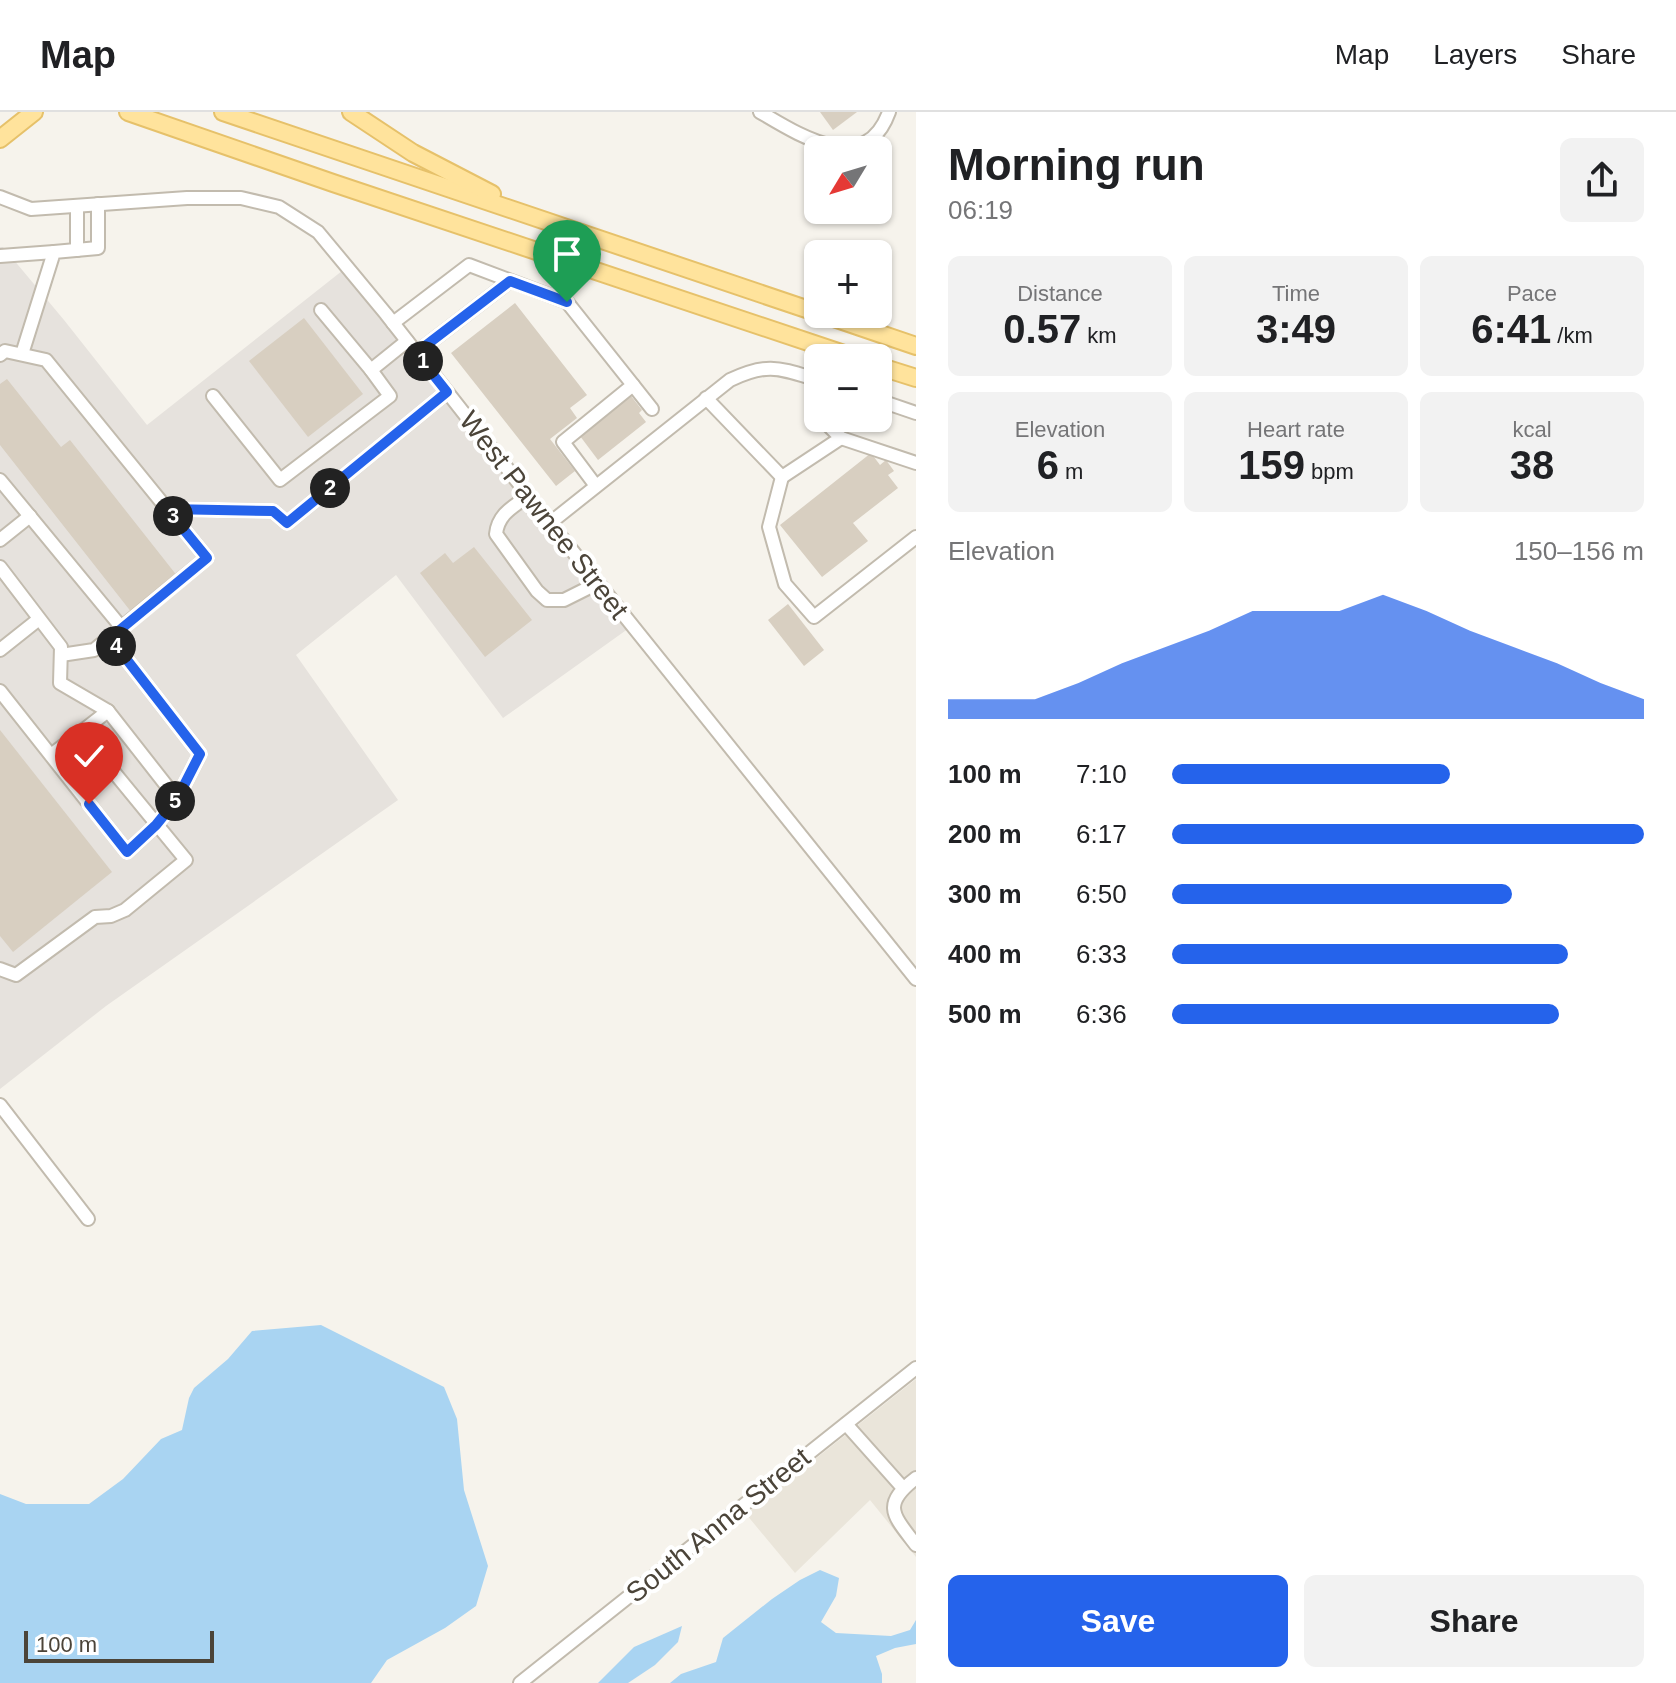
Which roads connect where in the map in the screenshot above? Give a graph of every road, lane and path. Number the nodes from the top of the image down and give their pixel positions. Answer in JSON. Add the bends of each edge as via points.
{"nodes":[{"id":1,"x":34,"y":112,"type":"edge"},
{"id":2,"x":128,"y":112,"type":"edge"},
{"id":3,"x":223,"y":112,"type":"edge"},
{"id":4,"x":351,"y":112,"type":"edge"},
{"id":5,"x":760,"y":112,"type":"edge"},
{"id":6,"x":889,"y":112,"type":"edge"},
{"id":7,"x":0,"y":139,"type":"edge"},
{"id":8,"x":0,"y":197,"type":"edge"},
{"id":9,"x":98,"y":204,"type":"junction"},
{"id":10,"x":77,"y":206,"type":"junction"},
{"id":11,"x":540,"y":218,"type":"junction"},
{"id":12,"x":77,"y":250,"type":"junction"},
{"id":13,"x":54,"y":252,"type":"junction"},
{"id":14,"x":0,"y":256,"type":"edge"},
{"id":15,"x":510,"y":281,"type":"junction"},
{"id":16,"x":804,"y":308,"type":"edge"},
{"id":17,"x":321,"y":310,"type":"dead end"},
{"id":18,"x":393,"y":323,"type":"junction"},
{"id":19,"x":864,"y":328,"type":"edge"},
{"id":20,"x":407,"y":341,"type":"junction"},
{"id":21,"x":814,"y":344,"type":"edge"},
{"id":22,"x":916,"y":346,"type":"edge"},
{"id":23,"x":416,"y":353,"type":"junction"},
{"id":24,"x":22,"y":354,"type":"junction"},
{"id":25,"x":0,"y":355,"type":"edge"},
{"id":26,"x":371,"y":370,"type":"junction"},
{"id":27,"x":892,"y":370,"type":"edge"},
{"id":28,"x":804,"y":376,"type":"edge"},
{"id":29,"x":916,"y":378,"type":"edge"},
{"id":30,"x":633,"y":385,"type":"junction"},
{"id":31,"x":447,"y":392,"type":"junction"},
{"id":32,"x":213,"y":396,"type":"dead end"},
{"id":33,"x":706,"y":398,"type":"junction"},
{"id":34,"x":892,"y":405,"type":"edge"},
{"id":35,"x":652,"y":409,"type":"dead end"},
{"id":36,"x":916,"y":413,"type":"edge"},
{"id":37,"x":835,"y":432,"type":"edge"},
{"id":38,"x":841,"y":438,"type":"junction"},
{"id":39,"x":916,"y":463,"type":"edge"},
{"id":40,"x":782,"y":477,"type":"junction"},
{"id":41,"x":0,"y":480,"type":"edge"},
{"id":42,"x":596,"y":486,"type":"junction"},
{"id":43,"x":528,"y":496,"type":"junction"},
{"id":44,"x":167,"y":509,"type":"junction"},
{"id":45,"x":30,"y":516,"type":"junction"},
{"id":46,"x":550,"y":523,"type":"junction"},
{"id":47,"x":916,"y":537,"type":"edge"},
{"id":48,"x":0,"y":540,"type":"edge"},
{"id":49,"x":0,"y":567,"type":"edge"},
{"id":50,"x":598,"y":583,"type":"junction"},
{"id":51,"x":39,"y":619,"type":"junction"},
{"id":52,"x":122,"y":628,"type":"junction"},
{"id":53,"x":110,"y":638,"type":"junction"},
{"id":54,"x":0,"y":650,"type":"edge"},
{"id":55,"x":61,"y":655,"type":"junction"},
{"id":56,"x":0,"y":691,"type":"edge"},
{"id":57,"x":108,"y":711,"type":"junction"},
{"id":58,"x":81,"y":732,"type":"junction"},
{"id":59,"x":51,"y":755,"type":"junction"},
{"id":60,"x":177,"y":799,"type":"junction"},
{"id":61,"x":156,"y":825,"type":"junction"},
{"id":62,"x":0,"y":969,"type":"edge"},
{"id":63,"x":916,"y":979,"type":"edge"},
{"id":64,"x":0,"y":1105,"type":"edge"},
{"id":65,"x":88,"y":1219,"type":"dead end"},
{"id":66,"x":916,"y":1368,"type":"edge"},
{"id":67,"x":846,"y":1424,"type":"junction"},
{"id":68,"x":916,"y":1478,"type":"edge"},
{"id":69,"x":903,"y":1488,"type":"junction"},
{"id":70,"x":916,"y":1545,"type":"edge"},
{"id":71,"x":520,"y":1683,"type":"edge"}],
"edges":[{"from":1,"to":7,"type":"main road"},
{"from":2,"to":21,"type":"main road"},
{"from":3,"to":11,"type":"main road"},
{"from":4,"to":11,"type":"main road","via":[[413,153]]},
{"from":5,"to":6,"type":"street","via":[[807,137],[845,149],[871,137]]},
{"from":8,"to":10,"type":"street","name":"West Pawnee Street","via":[[31,209]]},
{"from":9,"to":10,"type":"street","name":"West Pawnee Street"},
{"from":9,"to":12,"type":"street","via":[[98,248]]},
{"from":9,"to":18,"type":"street","name":"West Pawnee Street","via":[[241,198],[279,207],[318,232]]},
{"from":10,"to":12,"type":"street"},
{"from":11,"to":16,"type":"main road"},
{"from":12,"to":13,"type":"street"},
{"from":13,"to":14,"type":"street"},
{"from":13,"to":24,"type":"street"},
{"from":15,"to":18,"type":"street","via":[[469,265]]},
{"from":15,"to":23,"type":"street"},
{"from":15,"to":30,"type":"street","via":[[567,302]]},
{"from":17,"to":26,"type":"street"},
{"from":18,"to":20,"type":"street","name":"West Pawnee Street"},
{"from":19,"to":22,"type":"main road"},
{"from":20,"to":23,"type":"street","name":"West Pawnee Street"},
{"from":20,"to":26,"type":"street"},
{"from":23,"to":31,"type":"street","name":"West Pawnee Street"},
{"from":24,"to":25,"type":"street"},
{"from":24,"to":44,"type":"street","via":[[46,360]]},
{"from":26,"to":32,"type":"street","via":[[390,396],[280,480]]},
{"from":27,"to":29,"type":"main road"},
{"from":28,"to":33,"type":"street","via":[[763,367],[730,380]]},
{"from":30,"to":35,"type":"street"},
{"from":30,"to":42,"type":"street","via":[[563,442]]},
{"from":31,"to":43,"type":"street","name":"West Pawnee Street"},
{"from":31,"to":44,"type":"street","via":[[287,523],[273,511]]},
{"from":33,"to":40,"type":"street"},
{"from":33,"to":42,"type":"street"},
{"from":34,"to":36,"type":"street"},
{"from":37,"to":38,"type":"street"},
{"from":38,"to":39,"type":"street"},
{"from":38,"to":40,"type":"street"},
{"from":40,"to":47,"type":"street","via":[[769,527],[785,584],[814,617]]},
{"from":41,"to":45,"type":"street"},
{"from":42,"to":46,"type":"street"},
{"from":43,"to":46,"type":"street","name":"West Pawnee Street"},
{"from":43,"to":50,"type":"street","via":[[504,513],[496,534],[537,591],[547,600],[564,600]]},
{"from":44,"to":52,"type":"street","via":[[207,558]]},
{"from":45,"to":48,"type":"street"},
{"from":45,"to":52,"type":"street"},
{"from":46,"to":50,"type":"street","name":"West Pawnee Street"},
{"from":49,"to":51,"type":"street"},
{"from":50,"to":63,"type":"street","name":"West Pawnee Street"},
{"from":51,"to":54,"type":"street"},
{"from":51,"to":55,"type":"street","via":[[61,647]]},
{"from":52,"to":53,"type":"street"},
{"from":53,"to":55,"type":"street","via":[[94,650]]},
{"from":53,"to":60,"type":"street","via":[[200,754]]},
{"from":55,"to":57,"type":"street","via":[[60,683]]},
{"from":56,"to":59,"type":"street"},
{"from":57,"to":58,"type":"street"},
{"from":57,"to":60,"type":"street"},
{"from":58,"to":59,"type":"street"},
{"from":58,"to":61,"type":"street"},
{"from":59,"to":61,"type":"street","via":[[127,852]]},
{"from":60,"to":61,"type":"street"},
{"from":61,"to":62,"type":"street","via":[[186,860],[125,910],[95,917],[16,975]]},
{"from":64,"to":65,"type":"street"},
{"from":66,"to":67,"type":"street","name":"South Anna Street"},
{"from":67,"to":69,"type":"street"},
{"from":67,"to":71,"type":"street","name":"South Anna Street"},
{"from":68,"to":69,"type":"street"},
{"from":69,"to":70,"type":"street","via":[[893,1506]]}]}
